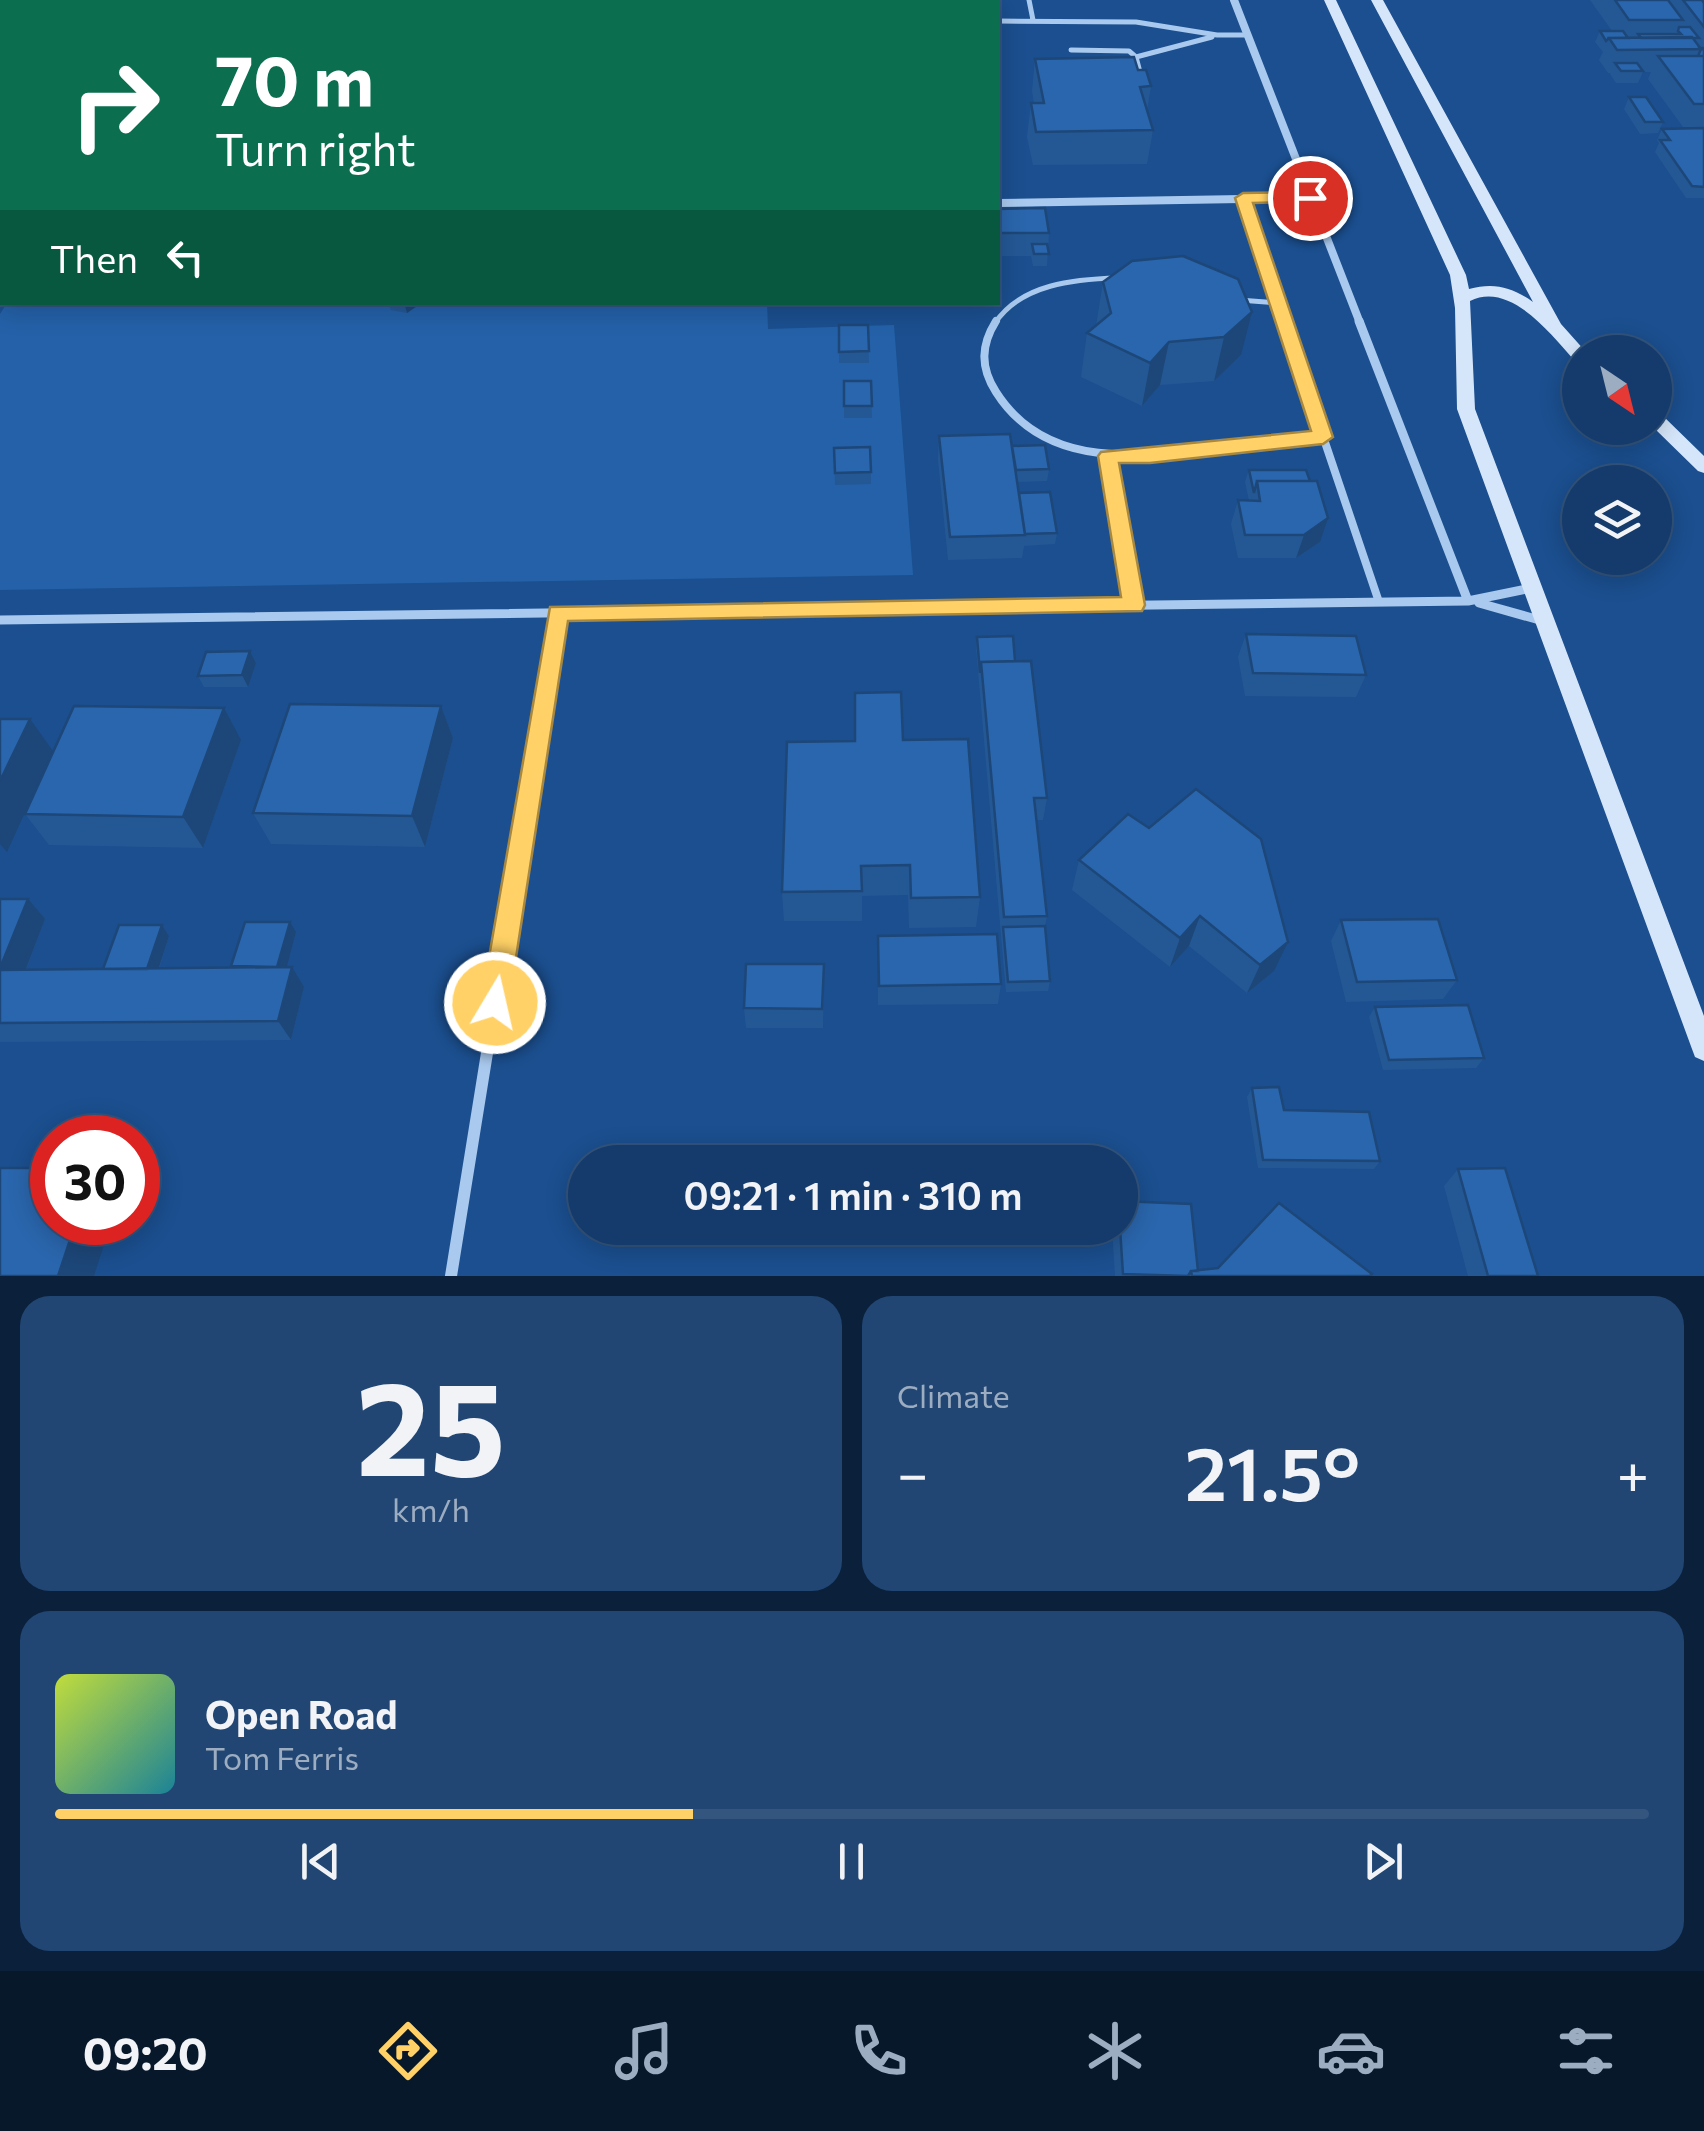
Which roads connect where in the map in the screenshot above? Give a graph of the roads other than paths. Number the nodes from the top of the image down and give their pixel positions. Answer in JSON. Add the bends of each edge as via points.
{"nodes":[{"id":1,"x":1029,"y":0,"type":"edge"},
{"id":2,"x":1234,"y":0,"type":"edge"},
{"id":3,"x":1330,"y":0,"type":"edge"},
{"id":4,"x":1377,"y":0,"type":"edge"},
{"id":5,"x":1000,"y":20,"type":"edge"},
{"id":6,"x":1032,"y":20,"type":"junction"},
{"id":7,"x":1216,"y":35,"type":"junction"},
{"id":8,"x":1248,"y":35,"type":"junction"},
{"id":9,"x":1071,"y":50,"type":"dead end"},
{"id":10,"x":1136,"y":57,"type":"junction"},
{"id":11,"x":1143,"y":85,"type":"edge"},
{"id":12,"x":1243,"y":198,"type":"junction"},
{"id":13,"x":1310,"y":198,"type":"junction"},
{"id":14,"x":1000,"y":203,"type":"edge"},
{"id":15,"x":1124,"y":278,"type":"edge"},
{"id":16,"x":1226,"y":297,"type":"edge"},
{"id":17,"x":1464,"y":298,"type":"junction"},
{"id":18,"x":1279,"y":303,"type":"junction"},
{"id":19,"x":1554,"y":327,"type":"junction"},
{"id":20,"x":1562,"y":336,"type":"edge"},
{"id":21,"x":1672,"y":435,"type":"edge"},
{"id":22,"x":1323,"y":437,"type":"junction"},
{"id":23,"x":1108,"y":456,"type":"junction"},
{"id":24,"x":1704,"y":467,"type":"edge"},
{"id":25,"x":1530,"y":588,"type":"junction"},
{"id":26,"x":1468,"y":601,"type":"junction"},
{"id":27,"x":1379,"y":602,"type":"junction"},
{"id":28,"x":1134,"y":605,"type":"junction"},
{"id":29,"x":558,"y":612,"type":"junction"},
{"id":30,"x":0,"y":620,"type":"edge"},
{"id":31,"x":1543,"y":621,"type":"junction"},
{"id":32,"x":1704,"y":1048,"type":"edge"},
{"id":33,"x":450,"y":1276,"type":"edge"}],
"edges":[{"from":1,"to":6,"type":"lane"},
{"from":2,"to":8,"type":"street"},
{"from":3,"to":17,"type":"main road"},
{"from":4,"to":19,"type":"main road"},
{"from":5,"to":6,"type":"lane"},
{"from":6,"to":7,"type":"lane","via":[[1136,22]]},
{"from":7,"to":8,"type":"lane"},
{"from":7,"to":10,"type":"lane"},
{"from":8,"to":13,"type":"street"},
{"from":9,"to":10,"type":"lane","via":[[1122,50]]},
{"from":10,"to":11,"type":"lane"},
{"from":12,"to":13,"type":"street"},
{"from":12,"to":14,"type":"street"},
{"from":12,"to":18,"type":"lane"},
{"from":13,"to":26,"type":"street"},
{"from":15,"to":23,"type":"lane","via":[[1087,278],[1024,297],[986,336],[982,360],[1006,409],[1033,430]]},
{"from":16,"to":18,"type":"lane"},
{"from":17,"to":19,"type":"main road","via":[[1482,288],[1501,289]]},
{"from":17,"to":25,"type":"main road","via":[[1460,371],[1466,409]]},
{"from":18,"to":22,"type":"lane"},
{"from":19,"to":20,"type":"main road"},
{"from":21,"to":24,"type":"main road"},
{"from":22,"to":23,"type":"lane"},
{"from":22,"to":27,"type":"lane"},
{"from":23,"to":28,"type":"lane"},
{"from":25,"to":26,"type":"street"},
{"from":25,"to":31,"type":"main road"},
{"from":26,"to":27,"type":"street"},
{"from":26,"to":31,"type":"street"},
{"from":27,"to":28,"type":"street"},
{"from":28,"to":29,"type":"street"},
{"from":29,"to":30,"type":"street"},
{"from":29,"to":33,"type":"street"},
{"from":31,"to":32,"type":"main road"}]}
